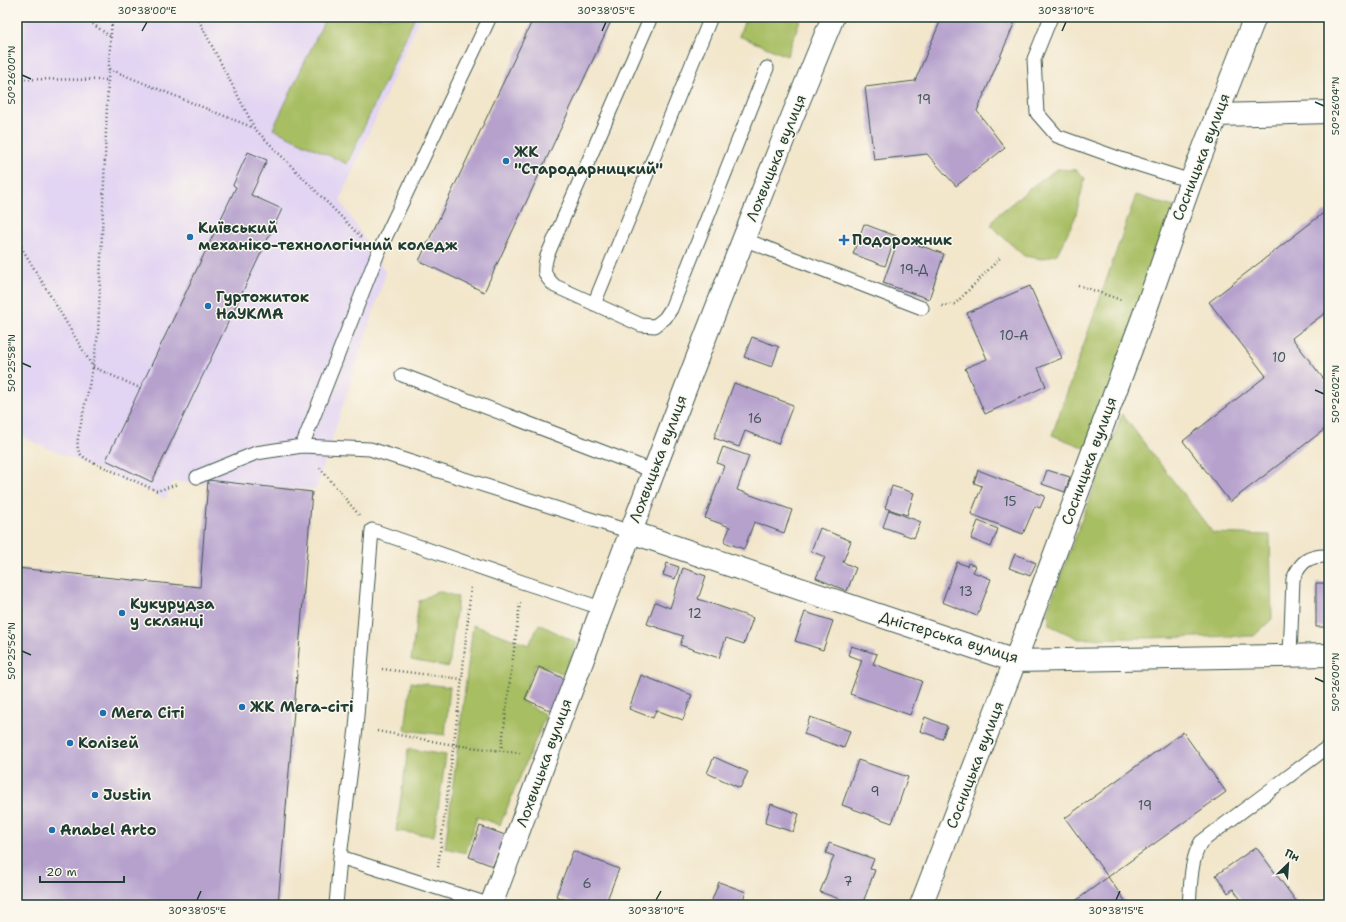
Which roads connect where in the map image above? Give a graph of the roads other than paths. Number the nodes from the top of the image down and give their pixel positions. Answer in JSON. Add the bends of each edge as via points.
{"nodes":[{"id":1,"x":490,"y":17,"type":"edge"},
{"id":2,"x":651,"y":17,"type":"edge"},
{"id":3,"x":711,"y":17,"type":"edge"},
{"id":4,"x":833,"y":17,"type":"edge"},
{"id":5,"x":1051,"y":17,"type":"edge"},
{"id":6,"x":1255,"y":17,"type":"edge"},
{"id":7,"x":767,"y":68,"type":"dead end"},
{"id":8,"x":1329,"y":112,"type":"edge"},
{"id":9,"x":1216,"y":115,"type":"junction"},
{"id":10,"x":1191,"y":181,"type":"junction"},
{"id":11,"x":743,"y":239,"type":"junction"},
{"id":12,"x":594,"y":304,"type":"junction"},
{"id":13,"x":922,"y":308,"type":"road end"},
{"id":14,"x":402,"y":375,"type":"dead end"},
{"id":15,"x":302,"y":446,"type":"junction"},
{"id":16,"x":654,"y":471,"type":"junction"},
{"id":17,"x":197,"y":477,"type":"road end"},
{"id":18,"x":630,"y":532,"type":"junction"},
{"id":19,"x":1329,"y":556,"type":"edge"},
{"id":20,"x":601,"y":608,"type":"junction"},
{"id":21,"x":1329,"y":655,"type":"edge"},
{"id":22,"x":1290,"y":656,"type":"junction"},
{"id":23,"x":1015,"y":661,"type":"junction"},
{"id":24,"x":1329,"y":746,"type":"edge"},
{"id":25,"x":340,"y":857,"type":"junction"},
{"id":26,"x":336,"y":905,"type":"edge"},
{"id":27,"x":491,"y":905,"type":"edge"},
{"id":28,"x":921,"y":905,"type":"edge"},
{"id":29,"x":1189,"y":905,"type":"edge"}],
"edges":[{"from":1,"to":15,"type":"lane","via":[[378,253]]},
{"from":2,"to":12,"type":"lane","via":[[544,268],[546,277],[555,286]]},
{"from":3,"to":12,"type":"lane"},
{"from":4,"to":11,"type":"street","name":"Лохвицька вулиця"},
{"from":5,"to":10,"type":"lane","via":[[1034,59],[1037,112],[1057,136]]},
{"from":6,"to":9,"type":"street","name":"Сосницька вулиця"},
{"from":7,"to":12,"type":"lane","via":[[671,310],[655,326],[641,325]]},
{"from":8,"to":9,"type":"street"},
{"from":9,"to":10,"type":"street","name":"Сосницька вулиця"},
{"from":10,"to":23,"type":"street","name":"Сосницька вулиця"},
{"from":11,"to":13,"type":"lane"},
{"from":11,"to":16,"type":"street","name":"Лохвицька вулиця"},
{"from":14,"to":16,"type":"lane"},
{"from":15,"to":17,"type":"lane","via":[[256,453]]},
{"from":15,"to":18,"type":"lane","via":[[370,449]]},
{"from":16,"to":18,"type":"street","name":"Лохвицька вулиця"},
{"from":18,"to":20,"type":"street","name":"Лохвицька вулиця"},
{"from":18,"to":23,"type":"street","name":"Дністерська вулиця"},
{"from":19,"to":22,"type":"lane","via":[[1320,555],[1306,559],[1293,579]]},
{"from":20,"to":25,"type":"lane","via":[[372,530],[362,667]]},
{"from":20,"to":27,"type":"street","name":"Лохвицька вулиця"},
{"from":21,"to":22,"type":"street","name":"Дністерська вулиця"},
{"from":22,"to":23,"type":"street","name":"Дністерська вулиця"},
{"from":23,"to":28,"type":"street","name":"Сосницька вулиця"},
{"from":24,"to":29,"type":"lane","via":[[1201,842],[1193,862]]},
{"from":25,"to":26,"type":"lane"},
{"from":25,"to":27,"type":"lane"}]}
